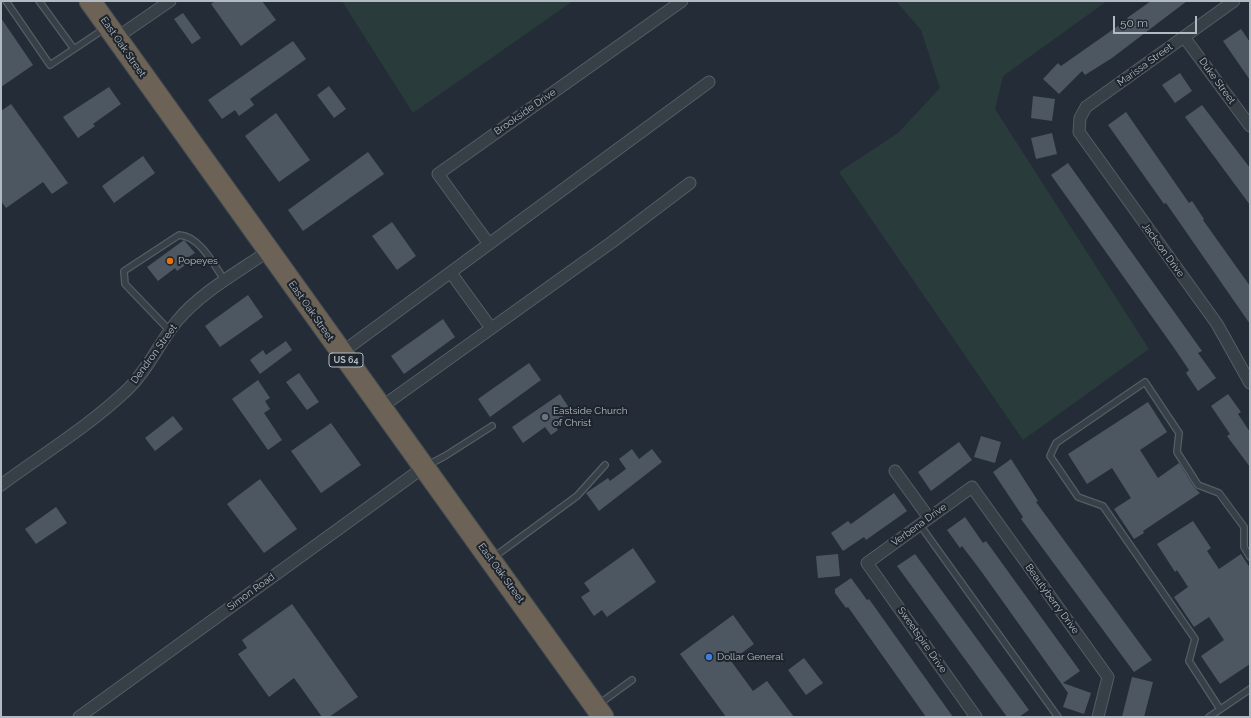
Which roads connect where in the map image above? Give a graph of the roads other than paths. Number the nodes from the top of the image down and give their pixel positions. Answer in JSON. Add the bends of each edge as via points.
{"nodes":[{"id":1,"x":6,"y":1,"type":"edge"},
{"id":2,"x":39,"y":1,"type":"edge"},
{"id":3,"x":90,"y":1,"type":"edge"},
{"id":4,"x":170,"y":1,"type":"edge"},
{"id":5,"x":682,"y":1,"type":"edge"},
{"id":6,"x":1234,"y":1,"type":"edge"},
{"id":7,"x":112,"y":32,"type":"junction"},
{"id":8,"x":1184,"y":37,"type":"junction"},
{"id":9,"x":74,"y":49,"type":"junction"},
{"id":10,"x":709,"y":82,"type":"dead end"},
{"id":11,"x":1080,"y":118,"type":"joint"},
{"id":12,"x":1250,"y":126,"type":"edge"},
{"id":13,"x":690,"y":183,"type":"dead end"},
{"id":14,"x":489,"y":244,"type":"junction"},
{"id":15,"x":268,"y":251,"type":"junction"},
{"id":16,"x":451,"y":273,"type":"junction"},
{"id":17,"x":225,"y":281,"type":"junction"},
{"id":18,"x":491,"y":328,"type":"junction"},
{"id":19,"x":170,"y":331,"type":"junction"},
{"id":20,"x":341,"y":353,"type":"junction"},
{"id":21,"x":1250,"y":383,"type":"edge"},
{"id":22,"x":380,"y":408,"type":"junction"},
{"id":23,"x":492,"y":426,"type":"dead end"},
{"id":24,"x":604,"y":465,"type":"dead end"},
{"id":25,"x":424,"y":467,"type":"junction"},
{"id":26,"x":895,"y":471,"type":"dead end"},
{"id":27,"x":1,"y":485,"type":"edge"},
{"id":28,"x":972,"y":487,"type":"joint"},
{"id":29,"x":929,"y":518,"type":"junction"},
{"id":30,"x":920,"y":525,"type":"junction"},
{"id":31,"x":1250,"y":557,"type":"edge"},
{"id":32,"x":490,"y":559,"type":"junction"},
{"id":33,"x":867,"y":563,"type":"joint"},
{"id":34,"x":632,"y":680,"type":"dead end"},
{"id":35,"x":1250,"y":689,"type":"edge"},
{"id":36,"x":1220,"y":709,"type":"junction"},
{"id":37,"x":600,"y":712,"type":"edge"},
{"id":38,"x":79,"y":717,"type":"edge"},
{"id":39,"x":976,"y":717,"type":"edge"},
{"id":40,"x":1058,"y":717,"type":"edge"},
{"id":41,"x":1098,"y":717,"type":"edge"},
{"id":42,"x":1208,"y":717,"type":"edge"}],
"edges":[{"from":1,"to":9,"type":"lane","via":[[50,65]]},
{"from":2,"to":9,"type":"lane"},
{"from":3,"to":7,"type":"highway","name":"East Oak Street","number":"US 64"},
{"from":4,"to":7,"type":"street"},
{"from":5,"to":14,"type":"street","name":"Brookside Drive","via":[[438,174]]},
{"from":6,"to":8,"type":"street","name":"Marissa Street"},
{"from":7,"to":9,"type":"lane"},
{"from":7,"to":15,"type":"highway","name":"East Oak Street","number":"US 64"},
{"from":8,"to":11,"type":"street","name":"Marissa Street","via":[[1086,107]]},
{"from":8,"to":12,"type":"street","name":"Duke Street"},
{"from":10,"to":14,"type":"street"},
{"from":11,"to":21,"type":"street","name":"Jackson Drive","via":[[1079,132],[1084,141],[1216,324]]},
{"from":13,"to":18,"type":"street"},
{"from":14,"to":16,"type":"street"},
{"from":15,"to":17,"type":"street","name":"Dendron Street"},
{"from":15,"to":20,"type":"highway","name":"East Oak Street","number":"US 64"},
{"from":16,"to":18,"type":"street"},
{"from":16,"to":20,"type":"street"},
{"from":17,"to":19,"type":"street","name":"Dendron Street","via":[[192,305]]},
{"from":17,"to":19,"type":"lane","via":[[200,246],[187,235],[179,235],[124,271],[125,284]]},
{"from":18,"to":22,"type":"street"},
{"from":19,"to":27,"type":"street","name":"Dendron Street","via":[[142,374],[127,390]]},
{"from":20,"to":22,"type":"highway","name":"East Oak Street","number":"US 64"},
{"from":22,"to":25,"type":"highway","name":"East Oak Street","number":"US 64"},
{"from":23,"to":25,"type":"lane"},
{"from":24,"to":32,"type":"lane","via":[[577,496]]},
{"from":25,"to":32,"type":"highway","name":"East Oak Street","number":"US 64"},
{"from":25,"to":38,"type":"street","name":"Simon Road"},
{"from":26,"to":29,"type":"street"},
{"from":28,"to":29,"type":"street","name":"Verbena Drive"},
{"from":28,"to":41,"type":"street","name":"Beautyberry Drive","via":[[1108,677]]},
{"from":29,"to":30,"type":"street","name":"Verbena Drive"},
{"from":30,"to":33,"type":"street","name":"Verbena Drive"},
{"from":30,"to":40,"type":"lane"},
{"from":31,"to":36,"type":"lane","via":[[1244,547],[1244,527],[1219,492],[1198,485],[1177,452],[1179,433],[1145,382],[1056,443],[1050,456],[1078,497],[1103,506],[1195,639],[1189,660]]},
{"from":32,"to":37,"type":"highway","name":"East Oak Street","number":"US 64"},
{"from":33,"to":39,"type":"street","name":"Sweetspire Drive"},
{"from":34,"to":37,"type":"lane"},
{"from":35,"to":36,"type":"lane"},
{"from":36,"to":42,"type":"lane"}]}
